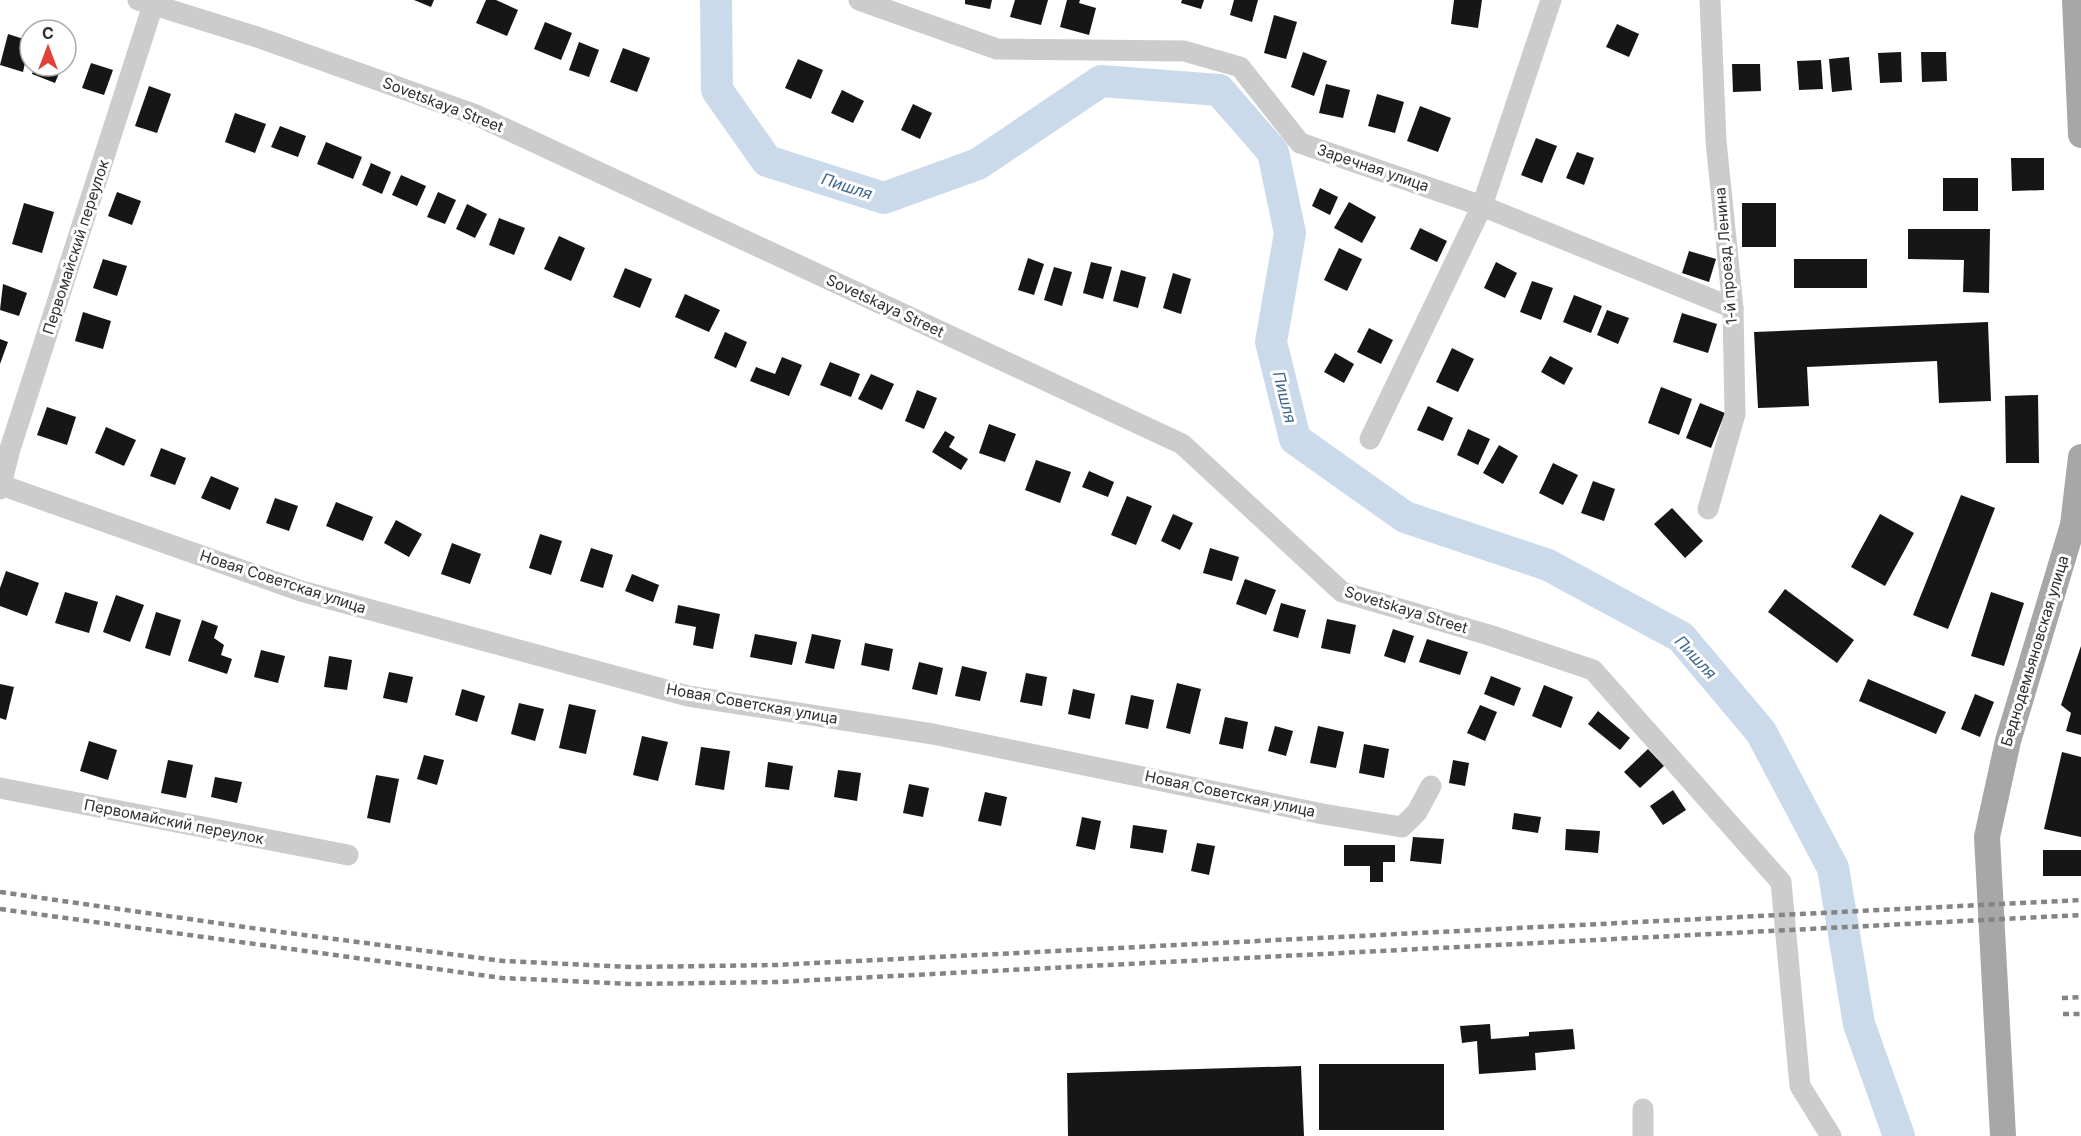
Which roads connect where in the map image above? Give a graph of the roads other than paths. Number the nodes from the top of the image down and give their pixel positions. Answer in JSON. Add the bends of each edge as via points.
{"nodes":[{"id":1,"x":859,"y":0,"type":"edge"},
{"id":2,"x":1551,"y":0,"type":"edge"},
{"id":3,"x":1710,"y":0,"type":"edge"},
{"id":4,"x":2075,"y":0,"type":"edge"},
{"id":5,"x":146,"y":3,"type":"edge"},
{"id":6,"x":2081,"y":135,"type":"edge"},
{"id":7,"x":1482,"y":206,"type":"junction"},
{"id":8,"x":1733,"y":308,"type":"junction"},
{"id":9,"x":1370,"y":439,"type":"dead end"},
{"id":10,"x":2081,"y":457,"type":"edge"},
{"id":11,"x":1,"y":487,"type":"edge"},
{"id":12,"x":1708,"y":509,"type":"dead end"},
{"id":13,"x":1431,"y":786,"type":"dead end"},
{"id":14,"x":0,"y":788,"type":"edge"},
{"id":15,"x":348,"y":855,"type":"dead end"},
{"id":16,"x":1643,"y":1109,"type":"dead end"},
{"id":17,"x":1643,"y":1136,"type":"edge"},
{"id":18,"x":1831,"y":1136,"type":"edge"},
{"id":19,"x":2003,"y":1136,"type":"edge"}],
"edges":[{"from":1,"to":7,"type":"street","name":"Заречная улица","via":[[997,49],[1184,51],[1240,67],[1300,143]]},
{"from":2,"to":7,"type":"street"},
{"from":3,"to":8,"type":"street","name":"1-й проезд Ленина","via":[[1716,141]]},
{"from":4,"to":6,"type":"main road"},
{"from":5,"to":11,"type":"street","name":"Первомайский переулок"},
{"from":5,"to":18,"type":"street","name":"Sovetskaya Street","via":[[257,37],[476,115],[1182,444],[1342,592],[1593,670],[1781,882],[1800,1086]]},
{"from":7,"to":8,"type":"street","name":"Заречная улица"},
{"from":7,"to":9,"type":"street"},
{"from":8,"to":12,"type":"street","name":"1-й проезд Ленина","via":[[1735,414]]},
{"from":10,"to":19,"type":"main road","name":"Беднодемьяновская улица","via":[[2073,525],[2008,741],[1989,821],[1992,971]]},
{"from":11,"to":13,"type":"street","name":"Новая Советская улица","via":[[302,591],[688,696],[933,734],[1323,814],[1402,826],[1417,812]]},
{"from":14,"to":15,"type":"street","name":"Первомайский переулок"},
{"from":16,"to":17,"type":"street"}]}
